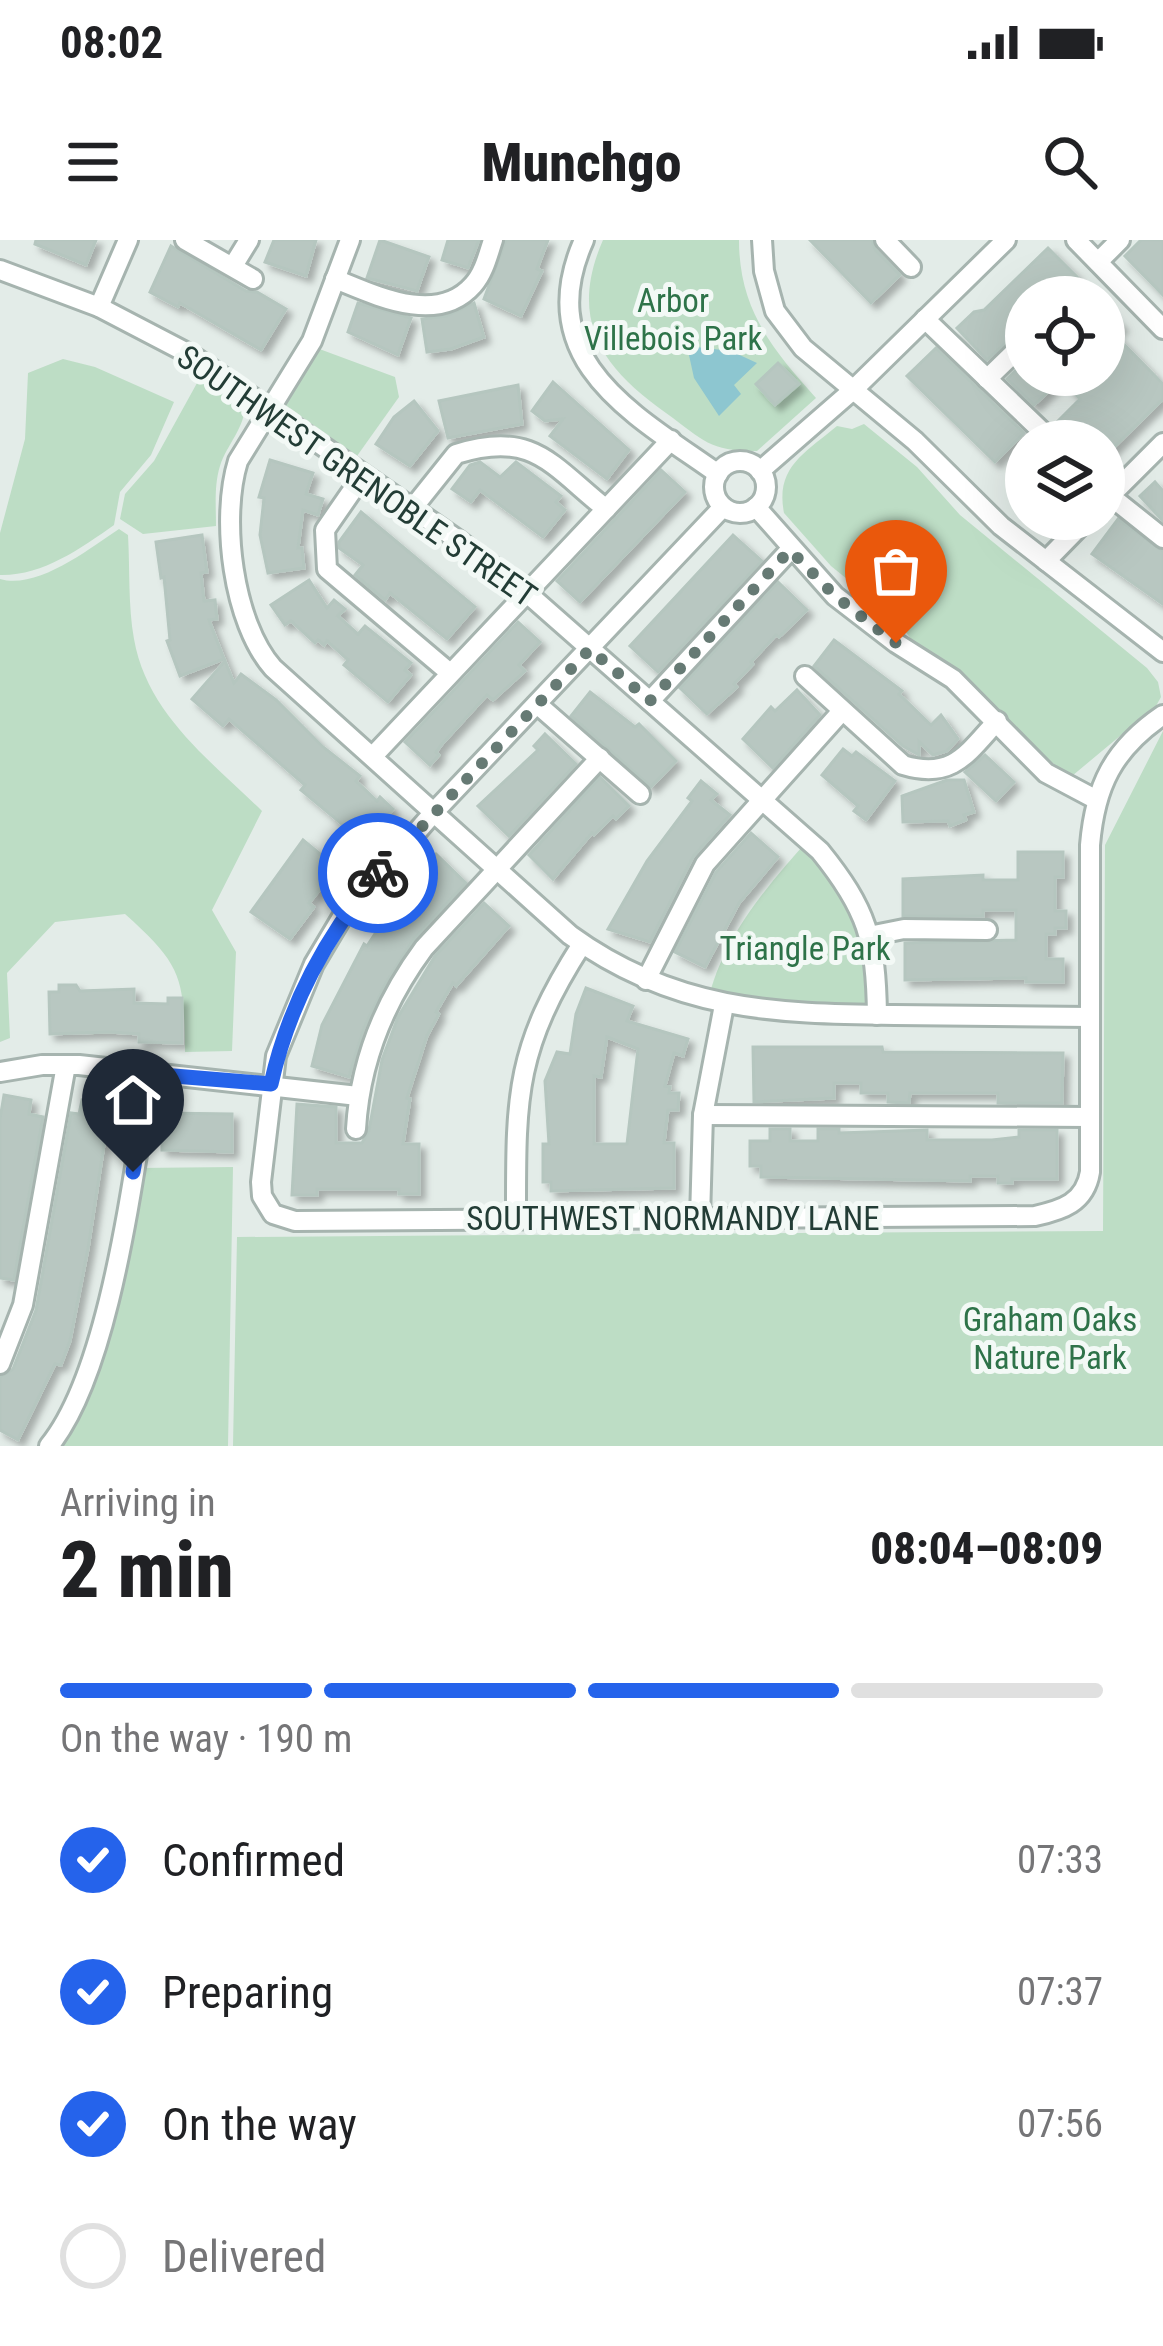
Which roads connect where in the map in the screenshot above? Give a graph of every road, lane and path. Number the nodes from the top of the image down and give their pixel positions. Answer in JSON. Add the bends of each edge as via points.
{"nodes":[{"id":1,"x":128,"y":240,"type":"edge"},
{"id":2,"x":185,"y":240,"type":"edge"},
{"id":3,"x":249,"y":240,"type":"edge"},
{"id":4,"x":350,"y":240,"type":"edge"},
{"id":5,"x":493,"y":240,"type":"edge"},
{"id":6,"x":584,"y":240,"type":"edge"},
{"id":7,"x":762,"y":240,"type":"edge"},
{"id":8,"x":885,"y":240,"type":"edge"},
{"id":9,"x":1006,"y":240,"type":"edge"},
{"id":10,"x":1076,"y":240,"type":"edge"},
{"id":11,"x":1120,"y":240,"type":"edge"},
{"id":12,"x":1098,"y":262,"type":"junction"},
{"id":13,"x":233,"y":266,"type":"junction"},
{"id":14,"x":911,"y":267,"type":"dead end"},
{"id":15,"x":0,"y":270,"type":"edge"},
{"id":16,"x":253,"y":279,"type":"dead end"},
{"id":17,"x":335,"y":279,"type":"junction"},
{"id":18,"x":99,"y":307,"type":"junction"},
{"id":19,"x":925,"y":320,"type":"junction"},
{"id":20,"x":1163,"y":328,"type":"edge"},
{"id":21,"x":1005,"y":362,"type":"edge"},
{"id":22,"x":988,"y":379,"type":"junction"},
{"id":23,"x":853,"y":390,"type":"junction"},
{"id":24,"x":271,"y":410,"type":"junction"},
{"id":25,"x":1030,"y":420,"type":"edge"},
{"id":26,"x":671,"y":440,"type":"junction"},
{"id":27,"x":1163,"y":442,"type":"edge"},
{"id":28,"x":760,"y":471,"type":"junction"},
{"id":29,"x":718,"y":474,"type":"junction"},
{"id":30,"x":363,"y":475,"type":"junction"},
{"id":31,"x":1125,"y":479,"type":"edge"},
{"id":32,"x":723,"y":507,"type":"junction"},
{"id":33,"x":756,"y":507,"type":"junction"},
{"id":34,"x":412,"y":509,"type":"junction"},
{"id":35,"x":606,"y":509,"type":"junction"},
{"id":36,"x":1125,"y":511,"type":"edge"},
{"id":37,"x":1163,"y":538,"type":"edge"},
{"id":38,"x":1067,"y":540,"type":"edge"},
{"id":39,"x":790,"y":550,"type":"junction"},
{"id":40,"x":1046,"y":561,"type":"junction"},
{"id":41,"x":527,"y":593,"type":"junction"},
{"id":42,"x":590,"y":649,"type":"junction"},
{"id":43,"x":1163,"y":652,"type":"edge"},
{"id":44,"x":450,"y":673,"type":"junction"},
{"id":45,"x":805,"y":676,"type":"dead end"},
{"id":46,"x":650,"y":701,"type":"junction"},
{"id":47,"x":537,"y":704,"type":"junction"},
{"id":48,"x":842,"y":711,"type":"junction"},
{"id":49,"x":1163,"y":715,"type":"edge"},
{"id":50,"x":998,"y":721,"type":"junction"},
{"id":51,"x":374,"y":755,"type":"junction"},
{"id":52,"x":600,"y":758,"type":"junction"},
{"id":53,"x":640,"y":794,"type":"dead end"},
{"id":54,"x":760,"y":798,"type":"junction"},
{"id":55,"x":1095,"y":799,"type":"junction"},
{"id":56,"x":435,"y":811,"type":"junction"},
{"id":57,"x":497,"y":868,"type":"junction"},
{"id":58,"x":986,"y":929,"type":"dead end"},
{"id":59,"x":869,"y":936,"type":"junction"},
{"id":60,"x":582,"y":944,"type":"junction"},
{"id":61,"x":646,"y":980,"type":"junction"},
{"id":62,"x":724,"y":1005,"type":"junction"},
{"id":63,"x":877,"y":1015,"type":"junction"},
{"id":64,"x":1089,"y":1017,"type":"junction"},
{"id":65,"x":66,"y":1065,"type":"junction"},
{"id":66,"x":0,"y":1072,"type":"edge"},
{"id":67,"x":150,"y":1074,"type":"junction"},
{"id":68,"x":271,"y":1084,"type":"junction"},
{"id":69,"x":358,"y":1096,"type":"junction"},
{"id":70,"x":703,"y":1115,"type":"junction"},
{"id":71,"x":1089,"y":1117,"type":"junction"},
{"id":72,"x":356,"y":1129,"type":"dead end"},
{"id":73,"x":700,"y":1218,"type":"junction"},
{"id":74,"x":516,"y":1219,"type":"junction"},
{"id":75,"x":0,"y":1364,"type":"edge"},
{"id":76,"x":49,"y":1446,"type":"edge"}],
"edges":[{"from":1,"to":18,"type":"street"},
{"from":2,"to":13,"type":"street"},
{"from":3,"to":13,"type":"street"},
{"from":4,"to":17,"type":"street"},
{"from":5,"to":17,"type":"street","via":[[476,283],[440,303],[412,306]]},
{"from":6,"to":26,"type":"street","via":[[570,292],[579,347],[607,392]]},
{"from":7,"to":23,"type":"street","via":[[775,310],[803,348]]},
{"from":8,"to":14,"type":"street"},
{"from":9,"to":19,"type":"street"},
{"from":10,"to":12,"type":"street"},
{"from":11,"to":12,"type":"street"},
{"from":12,"to":20,"type":"street"},
{"from":13,"to":16,"type":"street"},
{"from":15,"to":18,"type":"street","name":"SOUTHWEST GRENOBLE STREET"},
{"from":17,"to":24,"type":"street","via":[[312,341]]},
{"from":18,"to":24,"type":"street","name":"SOUTHWEST GRENOBLE STREET","via":[[193,356]]},
{"from":19,"to":22,"type":"street"},
{"from":19,"to":23,"type":"street"},
{"from":21,"to":22,"type":"street"},
{"from":22,"to":25,"type":"street"},
{"from":23,"to":28,"type":"street"},
{"from":23,"to":40,"type":"street"},
{"from":24,"to":30,"type":"street","name":"SOUTHWEST GRENOBLE STREET"},
{"from":24,"to":51,"type":"street","via":[[238,461],[228,506],[246,625],[273,668]]},
{"from":26,"to":29,"type":"street"},
{"from":26,"to":35,"type":"street"},
{"from":27,"to":31,"type":"street"},
{"from":28,"to":29,"type":"street","via":[[742,461]]},
{"from":28,"to":33,"type":"street","via":[[765,494]]},
{"from":29,"to":32,"type":"street"},
{"from":30,"to":34,"type":"street","name":"SOUTHWEST GRENOBLE STREET"},
{"from":30,"to":44,"type":"street","via":[[326,530],[327,569]]},
{"from":32,"to":33,"type":"street"},
{"from":32,"to":42,"type":"street"},
{"from":33,"to":39,"type":"street"},
{"from":34,"to":35,"type":"street","via":[[456,454],[516,444]]},
{"from":34,"to":41,"type":"street","name":"SOUTHWEST GRENOBLE STREET"},
{"from":35,"to":41,"type":"street"},
{"from":36,"to":37,"type":"street"},
{"from":38,"to":40,"type":"street"},
{"from":39,"to":46,"type":"street"},
{"from":39,"to":50,"type":"street","via":[[851,610]]},
{"from":40,"to":43,"type":"street"},
{"from":41,"to":42,"type":"street","name":"SOUTHWEST GRENOBLE STREET"},
{"from":41,"to":44,"type":"street"},
{"from":42,"to":46,"type":"street","name":"SOUTHWEST GRENOBLE STREET"},
{"from":42,"to":47,"type":"street"},
{"from":44,"to":51,"type":"street"},
{"from":45,"to":48,"type":"street"},
{"from":46,"to":54,"type":"street","name":"SOUTHWEST GRENOBLE STREET"},
{"from":47,"to":52,"type":"street"},
{"from":47,"to":56,"type":"street"},
{"from":48,"to":50,"type":"street","via":[[912,769],[950,769]]},
{"from":48,"to":54,"type":"street"},
{"from":49,"to":55,"type":"street","via":[[1130,741]]},
{"from":50,"to":55,"type":"street","via":[[1046,773]]},
{"from":51,"to":56,"type":"street"},
{"from":52,"to":53,"type":"street"},
{"from":52,"to":57,"type":"street"},
{"from":54,"to":59,"type":"street","name":"SOUTHWEST GRENOBLE STREET","via":[[850,888]]},
{"from":54,"to":61,"type":"street","via":[[705,864]]},
{"from":55,"to":64,"type":"street"},
{"from":56,"to":57,"type":"street"},
{"from":56,"to":68,"type":"street","via":[[342,917],[292,1011]]},
{"from":57,"to":60,"type":"street"},
{"from":57,"to":69,"type":"street","via":[[402,977]]},
{"from":58,"to":59,"type":"street"},
{"from":59,"to":63,"type":"street","name":"SOUTHWEST GRENOBLE STREET"},
{"from":60,"to":61,"type":"street"},
{"from":60,"to":74,"type":"street","via":[[537,1021],[522,1071]]},
{"from":61,"to":62,"type":"street"},
{"from":62,"to":63,"type":"street"},
{"from":62,"to":70,"type":"street"},
{"from":63,"to":64,"type":"street"},
{"from":64,"to":71,"type":"street"},
{"from":65,"to":66,"type":"street"},
{"from":65,"to":67,"type":"street"},
{"from":65,"to":75,"type":"street","via":[[23,1305]]},
{"from":67,"to":68,"type":"street"},
{"from":67,"to":76,"type":"street","via":[[101,1326],[84,1382]]},
{"from":68,"to":69,"type":"street"},
{"from":68,"to":74,"type":"street","name":"SOUTHWEST NORMANDY LANE","via":[[261,1182],[273,1214],[296,1221]]},
{"from":69,"to":72,"type":"street"},
{"from":70,"to":71,"type":"street"},
{"from":70,"to":73,"type":"street"},
{"from":71,"to":73,"type":"street","name":"SOUTHWEST NORMANDY LANE","via":[[1088,1182],[1072,1205],[1035,1216]]},
{"from":73,"to":74,"type":"street","name":"SOUTHWEST NORMANDY LANE"}]}
